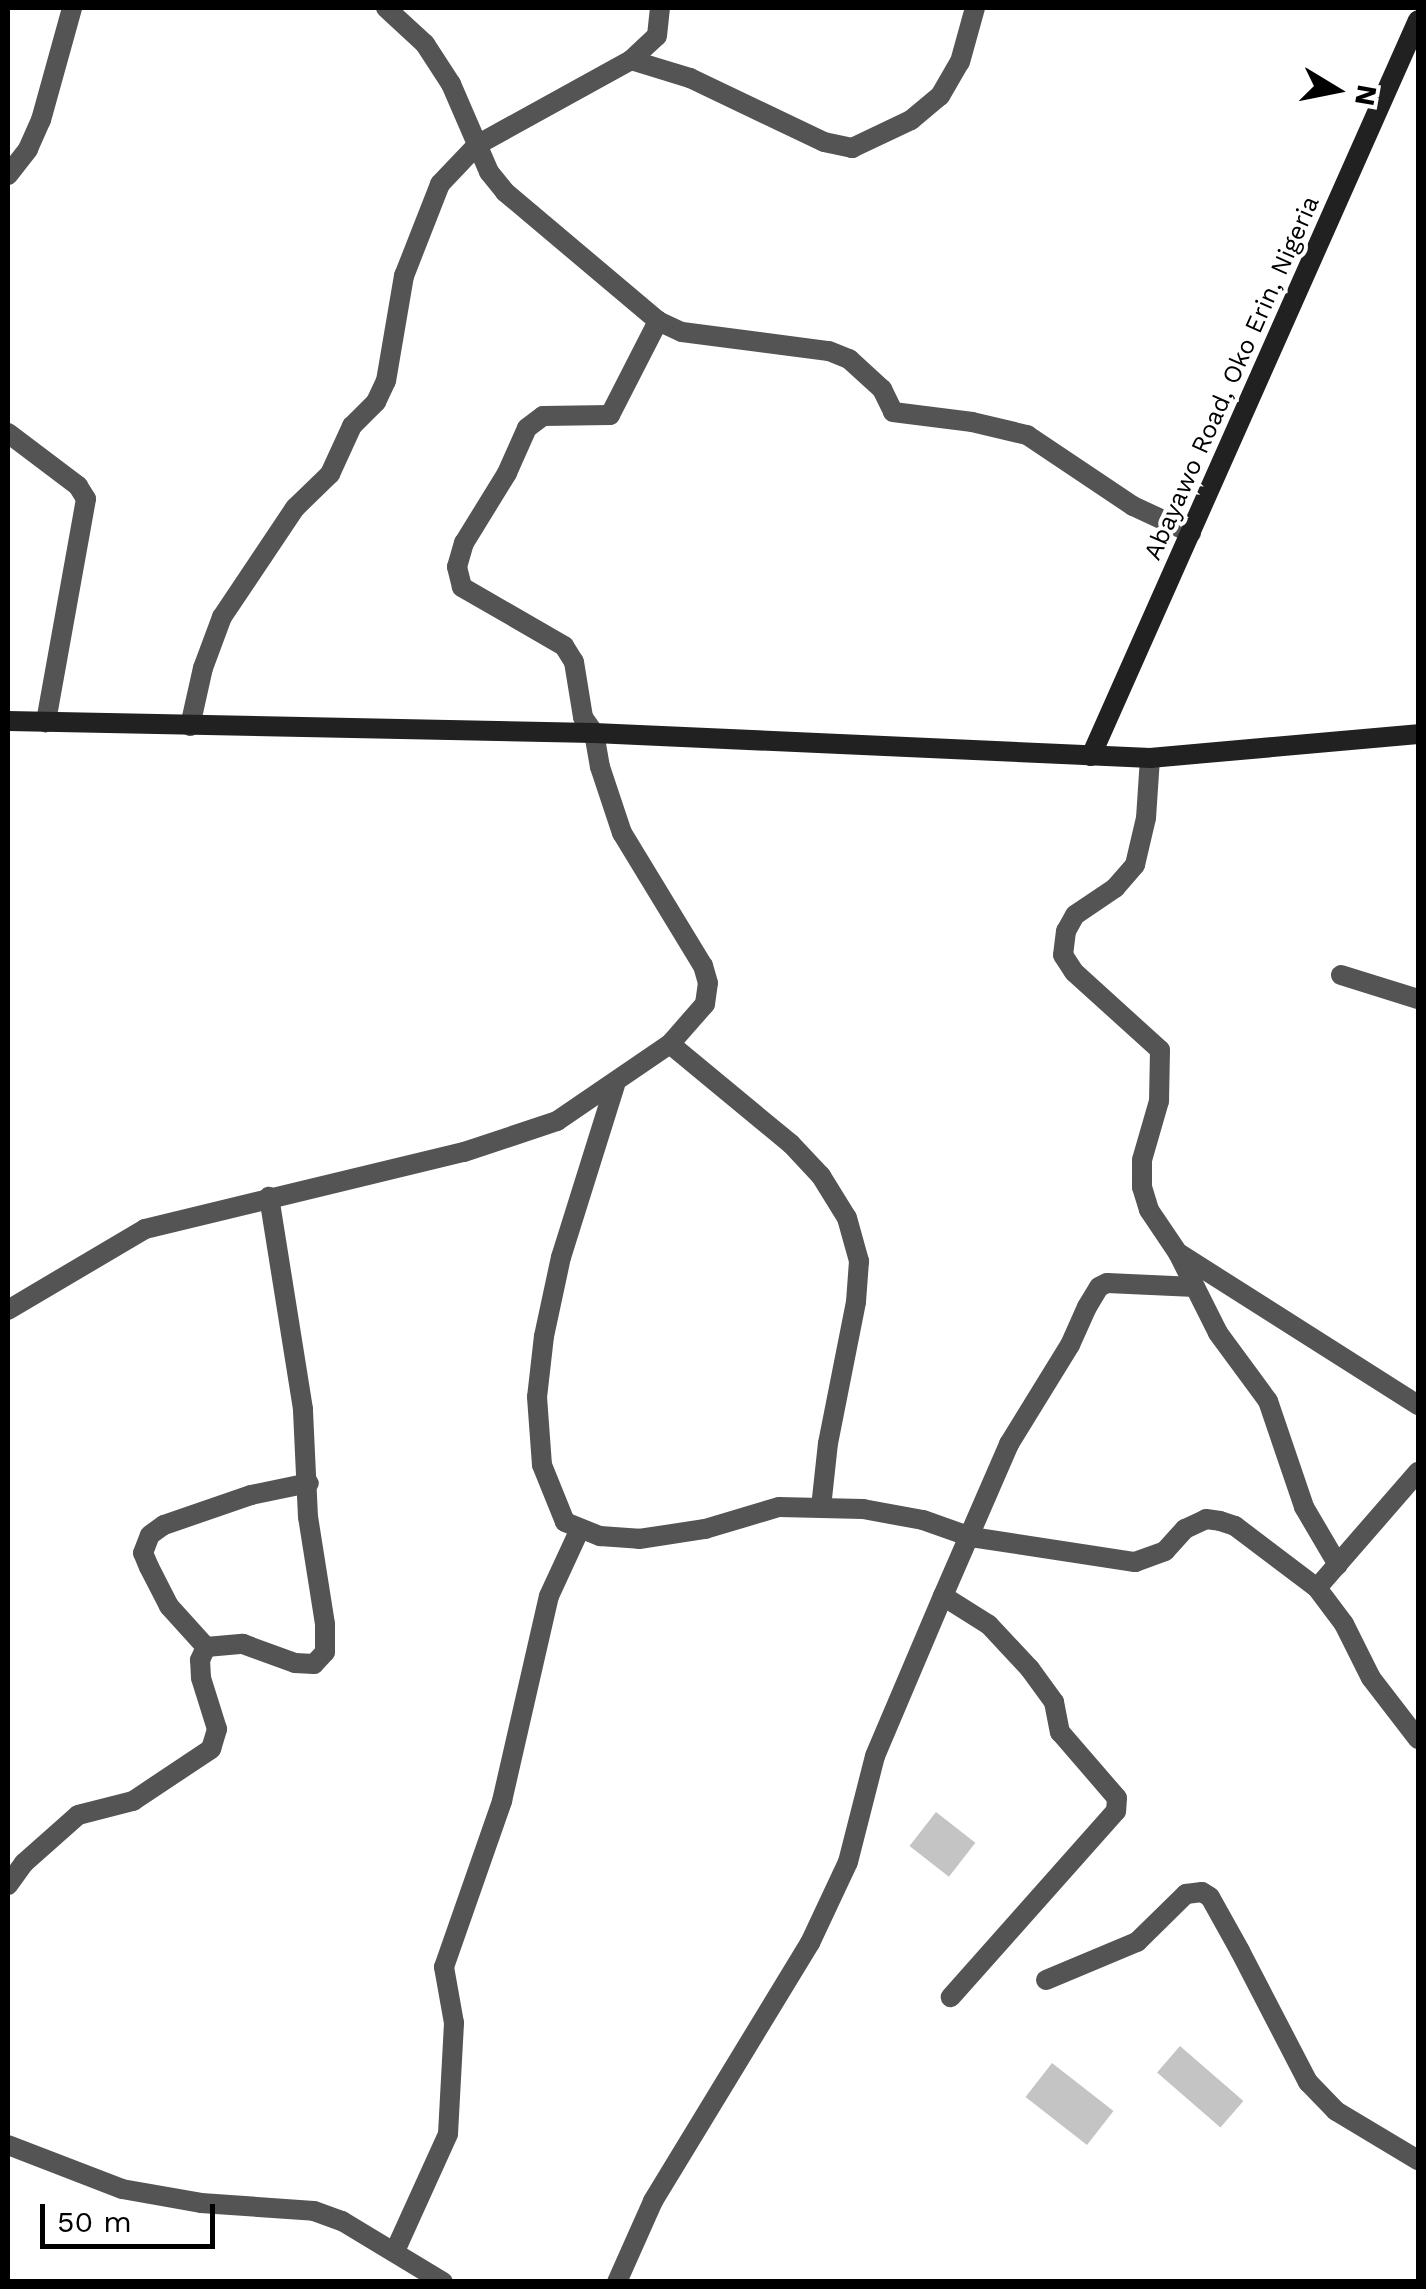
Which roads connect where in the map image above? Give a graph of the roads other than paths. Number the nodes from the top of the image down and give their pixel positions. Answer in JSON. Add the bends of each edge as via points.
{"nodes":[{"id":1,"x":72,"y":8,"type":"edge"},
{"id":2,"x":386,"y":8,"type":"edge"},
{"id":3,"x":660,"y":8,"type":"edge"},
{"id":4,"x":976,"y":8,"type":"edge"},
{"id":5,"x":1418,"y":20,"type":"edge"},
{"id":6,"x":631,"y":60,"type":"junction"},
{"id":7,"x":477,"y":146,"type":"junction"},
{"id":8,"x":8,"y":175,"type":"edge"},
{"id":9,"x":658,"y":321,"type":"junction"},
{"id":10,"x":8,"y":433,"type":"edge"},
{"id":11,"x":1191,"y":533,"type":"junction"},
{"id":12,"x":8,"y":721,"type":"edge"},
{"id":13,"x":46,"y":722,"type":"junction"},
{"id":14,"x":190,"y":726,"type":"junction"},
{"id":15,"x":594,"y":733,"type":"junction"},
{"id":16,"x":1418,"y":734,"type":"edge"},
{"id":17,"x":1091,"y":756,"type":"junction"},
{"id":18,"x":1150,"y":758,"type":"junction"},
{"id":19,"x":1341,"y":975,"type":"dead end"},
{"id":20,"x":1418,"y":999,"type":"edge"},
{"id":21,"x":670,"y":1044,"type":"junction"},
{"id":22,"x":616,"y":1085,"type":"junction"},
{"id":23,"x":269,"y":1197,"type":"junction"},
{"id":24,"x":1178,"y":1254,"type":"junction"},
{"id":25,"x":1195,"y":1287,"type":"junction"},
{"id":26,"x":8,"y":1310,"type":"edge"},
{"id":27,"x":1418,"y":1405,"type":"edge"},
{"id":28,"x":1418,"y":1472,"type":"edge"},
{"id":29,"x":309,"y":1483,"type":"junction"},
{"id":30,"x":822,"y":1507,"type":"junction"},
{"id":31,"x":579,"y":1531,"type":"junction"},
{"id":32,"x":971,"y":1537,"type":"junction"},
{"id":33,"x":1338,"y":1564,"type":"junction"},
{"id":34,"x":1316,"y":1588,"type":"junction"},
{"id":35,"x":943,"y":1596,"type":"junction"},
{"id":36,"x":206,"y":1647,"type":"junction"},
{"id":37,"x":1418,"y":1739,"type":"edge"},
{"id":38,"x":8,"y":1885,"type":"edge"},
{"id":39,"x":1046,"y":1980,"type":"dead end"},
{"id":40,"x":952,"y":1998,"type":"dead end"},
{"id":41,"x":8,"y":2145,"type":"edge"},
{"id":42,"x":1418,"y":2160,"type":"edge"},
{"id":43,"x":395,"y":2251,"type":"junction"},
{"id":44,"x":443,"y":2282,"type":"edge"},
{"id":45,"x":617,"y":2282,"type":"edge"}],
"edges":[{"from":1,"to":8,"type":"street","via":[[41,120]]},
{"from":2,"to":7,"type":"street","via":[[426,44]]},
{"from":3,"to":6,"type":"street","via":[[656,36]]},
{"from":4,"to":6,"type":"street","via":[[960,62],[940,96],[911,120],[852,148],[824,142],[690,78]]},
{"from":5,"to":11,"type":"street","name":"Abayawo Road, Oko Erin, Nigeria"},
{"from":6,"to":7,"type":"street"},
{"from":7,"to":9,"type":"street","via":[[505,192]]},
{"from":7,"to":14,"type":"street","via":[[440,184],[425,214],[376,402],[352,426],[330,474],[295,508],[222,617]]},
{"from":9,"to":11,"type":"street","via":[[682,332],[848,359],[882,390],[894,412],[1027,435],[1133,506]]},
{"from":9,"to":15,"type":"street","via":[[610,415],[543,416],[527,428],[457,567],[462,586],[479,599],[564,646],[574,662],[582,718]]},
{"from":10,"to":13,"type":"street","via":[[86,499]]},
{"from":11,"to":17,"type":"street","name":"Abayawo Road, Oko Erin, Nigeria"},
{"from":12,"to":13,"type":"street"},
{"from":13,"to":14,"type":"street"},
{"from":14,"to":15,"type":"street"},
{"from":15,"to":17,"type":"street"},
{"from":15,"to":21,"type":"street","via":[[622,832],[708,983],[705,1004]]},
{"from":16,"to":18,"type":"street"},
{"from":17,"to":18,"type":"street"},
{"from":18,"to":24,"type":"street","via":[[1135,865],[1075,915],[1063,955],[1160,1050],[1159,1100],[1142,1160],[1142,1188]]},
{"from":19,"to":20,"type":"street"},
{"from":21,"to":22,"type":"street"},
{"from":21,"to":30,"type":"street","via":[[790,1144],[848,1218],[859,1261],[856,1302]]},
{"from":22,"to":23,"type":"street","via":[[520,1136]]},
{"from":22,"to":31,"type":"street","via":[[561,1257],[537,1397],[542,1465],[565,1522]]},
{"from":23,"to":26,"type":"street","via":[[146,1229]]},
{"from":23,"to":29,"type":"street","via":[[304,1410]]},
{"from":24,"to":25,"type":"street"},
{"from":24,"to":27,"type":"street"},
{"from":25,"to":32,"type":"street","via":[[1100,1286],[1009,1444]]},
{"from":25,"to":33,"type":"street","via":[[1218,1333],[1268,1401],[1304,1507]]},
{"from":28,"to":33,"type":"street"},
{"from":29,"to":36,"type":"street","via":[[311,1552],[326,1624],[323,1660],[295,1663],[243,1644]]},
{"from":29,"to":36,"type":"street","via":[[251,1495],[150,1535],[144,1553],[149,1567],[169,1606]]},
{"from":30,"to":31,"type":"street","via":[[779,1506],[639,1539]]},
{"from":30,"to":32,"type":"street","via":[[923,1520]]},
{"from":31,"to":43,"type":"street","via":[[550,1596],[502,1801],[444,1967],[454,2023],[448,2134]]},
{"from":32,"to":34,"type":"street","via":[[1135,1562],[1164,1551],[1185,1529],[1206,1519],[1220,1521]]},
{"from":32,"to":35,"type":"street"},
{"from":33,"to":34,"type":"street"},
{"from":34,"to":37,"type":"street","via":[[1344,1624],[1370,1678]]},
{"from":35,"to":40,"type":"street","via":[[988,1625],[1030,1669],[1054,1702],[1060,1732],[1117,1798],[1116,1811]]},
{"from":35,"to":45,"type":"street","via":[[875,1756],[848,1862],[810,1943],[654,2201]]},
{"from":36,"to":38,"type":"street","via":[[200,1660],[203,1688],[218,1729],[211,1748],[132,1801],[78,1815]]},
{"from":39,"to":42,"type":"street","via":[[1137,1942],[1186,1894],[1202,1892],[1308,2082],[1336,2111]]},
{"from":41,"to":43,"type":"street","via":[[122,2189],[201,2204],[314,2211]]},
{"from":43,"to":44,"type":"street"}]}
